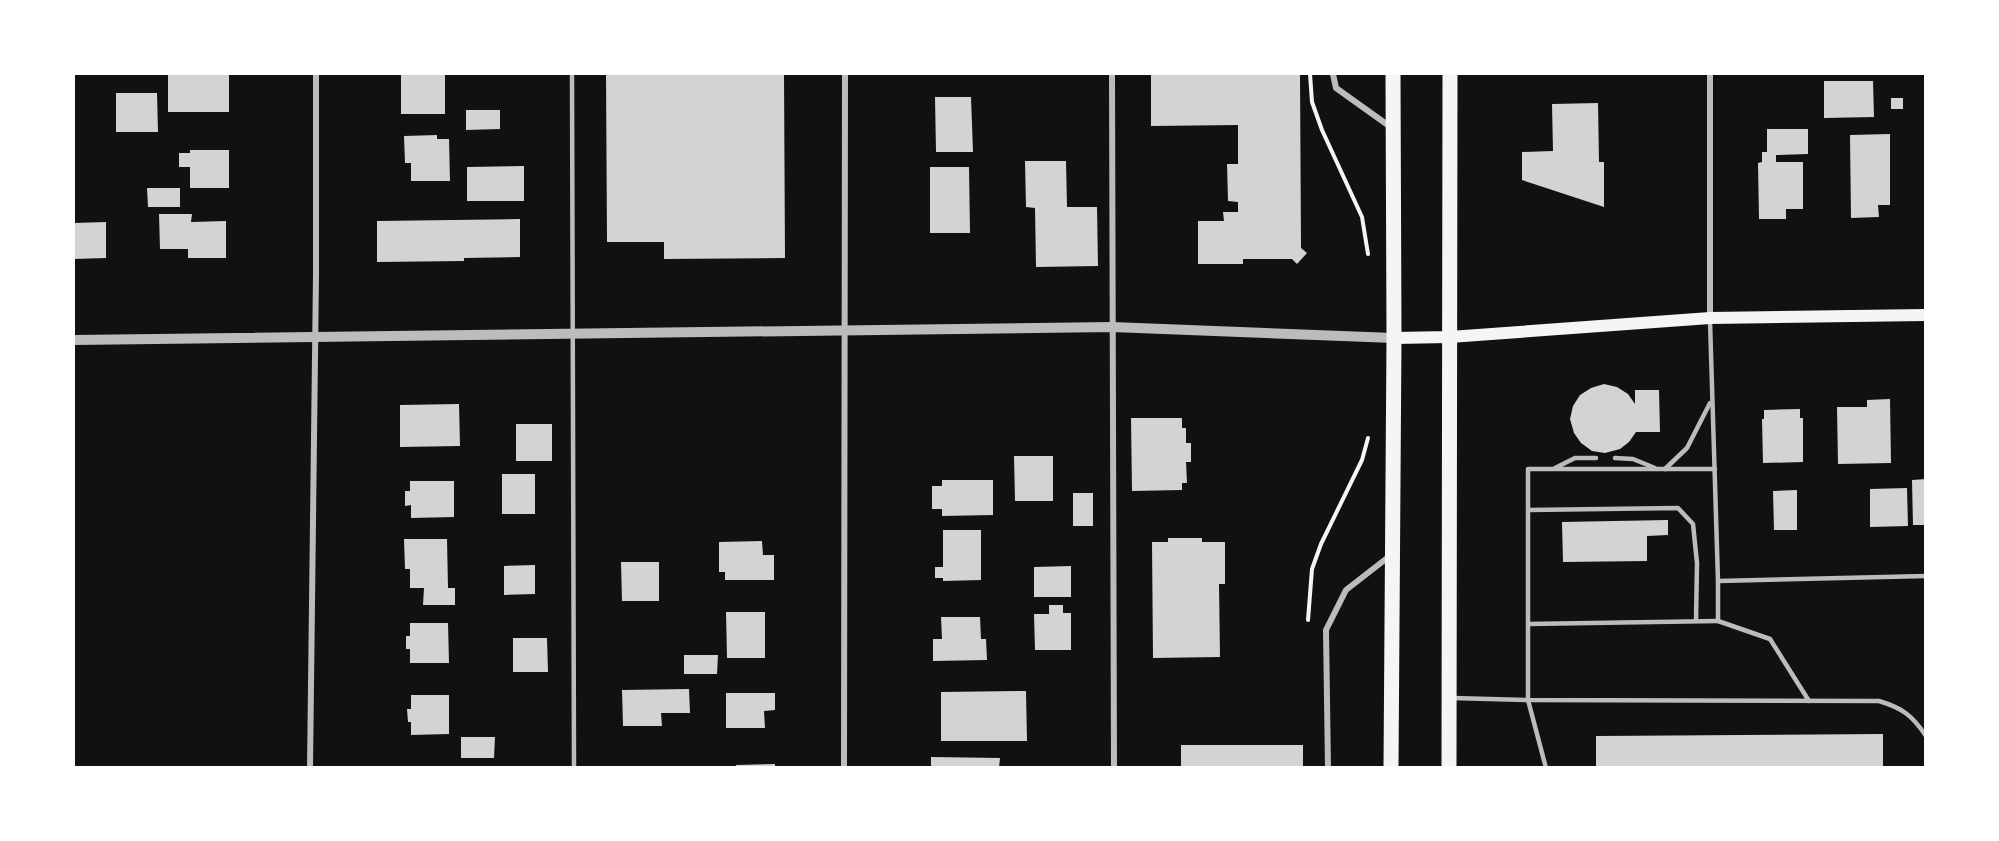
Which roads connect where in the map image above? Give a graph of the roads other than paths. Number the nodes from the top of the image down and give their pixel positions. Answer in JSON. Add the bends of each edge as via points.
{"nodes":[{"id":1,"x":316,"y":74,"type":"edge"},
{"id":2,"x":572,"y":74,"type":"edge"},
{"id":3,"x":845,"y":74,"type":"edge"},
{"id":4,"x":1112,"y":74,"type":"edge"},
{"id":5,"x":1333,"y":74,"type":"edge"},
{"id":6,"x":1393,"y":74,"type":"edge"},
{"id":7,"x":1450,"y":74,"type":"edge"},
{"id":8,"x":1710,"y":74,"type":"edge"},
{"id":9,"x":1393,"y":129,"type":"junction"},
{"id":10,"x":1926,"y":315,"type":"edge"},
{"id":11,"x":1710,"y":318,"type":"junction"},
{"id":12,"x":1112,"y":327,"type":"junction"},
{"id":13,"x":844,"y":330,"type":"junction"},
{"id":14,"x":572,"y":334,"type":"junction"},
{"id":15,"x":314,"y":337,"type":"junction"},
{"id":16,"x":1450,"y":337,"type":"junction"},
{"id":17,"x":1394,"y":338,"type":"junction"},
{"id":18,"x":74,"y":340,"type":"edge"},
{"id":19,"x":1712,"y":400,"type":"junction"},
{"id":20,"x":1596,"y":458,"type":"dead end"},
{"id":21,"x":1615,"y":458,"type":"dead end"},
{"id":22,"x":1552,"y":469,"type":"junction"},
{"id":23,"x":1658,"y":469,"type":"junction"},
{"id":24,"x":1665,"y":469,"type":"junction"},
{"id":25,"x":1715,"y":469,"type":"junction"},
{"id":26,"x":1529,"y":510,"type":"junction"},
{"id":27,"x":1391,"y":555,"type":"junction"},
{"id":28,"x":1926,"y":576,"type":"edge"},
{"id":29,"x":1718,"y":581,"type":"junction"},
{"id":30,"x":1696,"y":621,"type":"junction"},
{"id":31,"x":1718,"y":621,"type":"junction"},
{"id":32,"x":1528,"y":624,"type":"junction"},
{"id":33,"x":1450,"y":698,"type":"junction"},
{"id":34,"x":1528,"y":700,"type":"junction"},
{"id":35,"x":1809,"y":701,"type":"junction"},
{"id":36,"x":1926,"y":736,"type":"edge"},
{"id":37,"x":310,"y":768,"type":"edge"},
{"id":38,"x":574,"y":768,"type":"edge"},
{"id":39,"x":844,"y":768,"type":"edge"},
{"id":40,"x":1114,"y":768,"type":"edge"},
{"id":41,"x":1328,"y":768,"type":"edge"},
{"id":42,"x":1391,"y":768,"type":"edge"},
{"id":43,"x":1449,"y":768,"type":"edge"},
{"id":44,"x":1546,"y":768,"type":"edge"}],
"edges":[{"from":1,"to":15,"type":"street"},
{"from":2,"to":14,"type":"lane"},
{"from":3,"to":13,"type":"street"},
{"from":4,"to":12,"type":"street"},
{"from":5,"to":9,"type":"street","via":[[1336,88]]},
{"from":6,"to":9,"type":"main road"},
{"from":7,"to":16,"type":"main road"},
{"from":8,"to":11,"type":"street"},
{"from":9,"to":17,"type":"main road"},
{"from":10,"to":11,"type":"main road"},
{"from":11,"to":16,"type":"main road"},
{"from":11,"to":19,"type":"lane"},
{"from":12,"to":13,"type":"street"},
{"from":12,"to":17,"type":"street"},
{"from":12,"to":40,"type":"street"},
{"from":13,"to":14,"type":"street"},
{"from":13,"to":39,"type":"street"},
{"from":14,"to":15,"type":"street"},
{"from":14,"to":38,"type":"lane"},
{"from":15,"to":18,"type":"street"},
{"from":15,"to":37,"type":"street"},
{"from":16,"to":17,"type":"main road"},
{"from":16,"to":33,"type":"main road"},
{"from":17,"to":27,"type":"main road"},
{"from":19,"to":24,"type":"lane","via":[[1687,448]]},
{"from":19,"to":25,"type":"lane"},
{"from":20,"to":22,"type":"lane","via":[[1575,458]]},
{"from":21,"to":23,"type":"lane","via":[[1633,459]]},
{"from":22,"to":23,"type":"lane"},
{"from":22,"to":26,"type":"lane","via":[[1528,469]]},
{"from":23,"to":24,"type":"lane"},
{"from":24,"to":25,"type":"lane"},
{"from":25,"to":29,"type":"lane"},
{"from":26,"to":30,"type":"lane","via":[[1678,508],[1693,524]]},
{"from":26,"to":32,"type":"lane"},
{"from":27,"to":41,"type":"street","via":[[1346,590],[1326,630]]},
{"from":27,"to":42,"type":"main road"},
{"from":28,"to":29,"type":"lane"},
{"from":29,"to":31,"type":"lane"},
{"from":30,"to":31,"type":"lane"},
{"from":30,"to":32,"type":"lane"},
{"from":31,"to":35,"type":"lane","via":[[1770,639]]},
{"from":32,"to":34,"type":"lane"},
{"from":33,"to":34,"type":"lane"},
{"from":33,"to":43,"type":"main road"},
{"from":34,"to":35,"type":"lane"},
{"from":34,"to":44,"type":"lane"},
{"from":35,"to":36,"type":"lane","via":[[1879,701],[1898,707],[1916,720]]}]}
